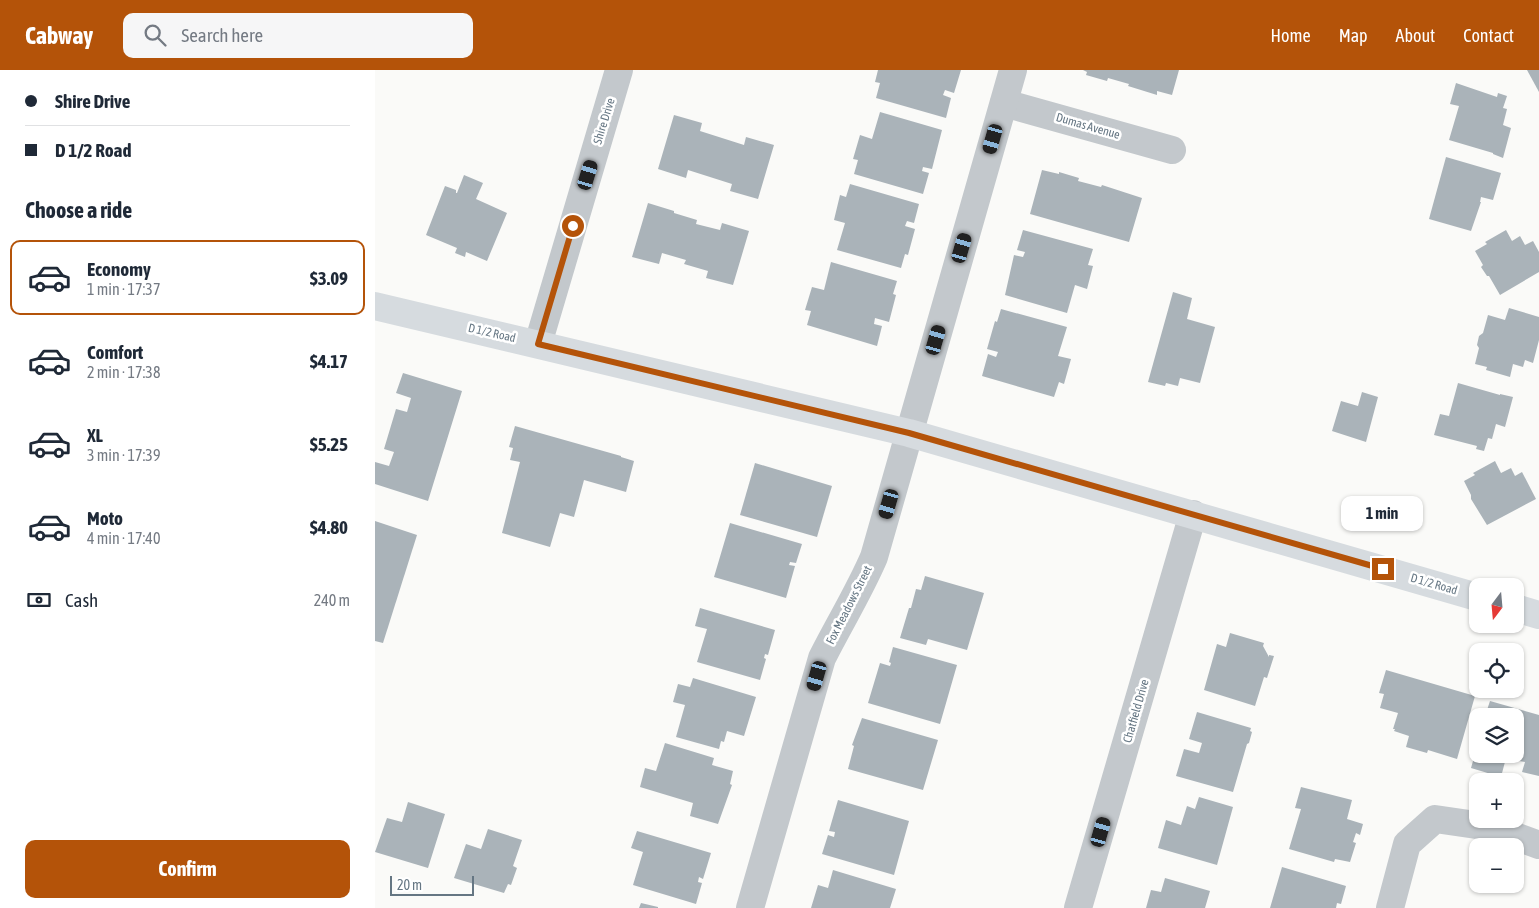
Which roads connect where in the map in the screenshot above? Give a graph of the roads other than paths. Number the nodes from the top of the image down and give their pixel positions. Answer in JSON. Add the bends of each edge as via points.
{"nodes":[{"id":1,"x":619,"y":70,"type":"edge"},
{"id":2,"x":1013,"y":70,"type":"edge"},
{"id":3,"x":1004,"y":103,"type":"junction"},
{"id":4,"x":1173,"y":150,"type":"dead end"},
{"id":5,"x":375,"y":306,"type":"edge"},
{"id":6,"x":538,"y":344,"type":"junction"},
{"id":7,"x":909,"y":433,"type":"junction"},
{"id":8,"x":1193,"y":514,"type":"junction"},
{"id":9,"x":1469,"y":595,"type":"edge"},
{"id":10,"x":1524,"y":611,"type":"edge"},
{"id":11,"x":1539,"y":615,"type":"edge"},
{"id":12,"x":1539,"y":845,"type":"edge"},
{"id":13,"x":750,"y":908,"type":"edge"},
{"id":14,"x":1079,"y":908,"type":"edge"},
{"id":15,"x":1390,"y":908,"type":"edge"}],
"edges":[{"from":1,"to":6,"type":"street","name":"Shire Drive"},
{"from":2,"to":3,"type":"street","name":"Fox Meadows Street"},
{"from":3,"to":4,"type":"street","name":"Dumas Avenue"},
{"from":3,"to":7,"type":"street","name":"Fox Meadows Street"},
{"from":5,"to":6,"type":"main road","name":"D 1/2 Road"},
{"from":6,"to":7,"type":"main road","name":"D 1/2 Road"},
{"from":7,"to":8,"type":"main road","name":"D 1/2 Road"},
{"from":7,"to":13,"type":"street","name":"Fox Meadows Street","via":[[874,557],[822,658]]},
{"from":8,"to":9,"type":"main road","name":"D 1/2 Road"},
{"from":8,"to":14,"type":"street","name":"Chatfield Drive"},
{"from":10,"to":11,"type":"main road"},
{"from":12,"to":15,"type":"street","via":[[1490,827],[1435,819],[1407,844]]}]}
